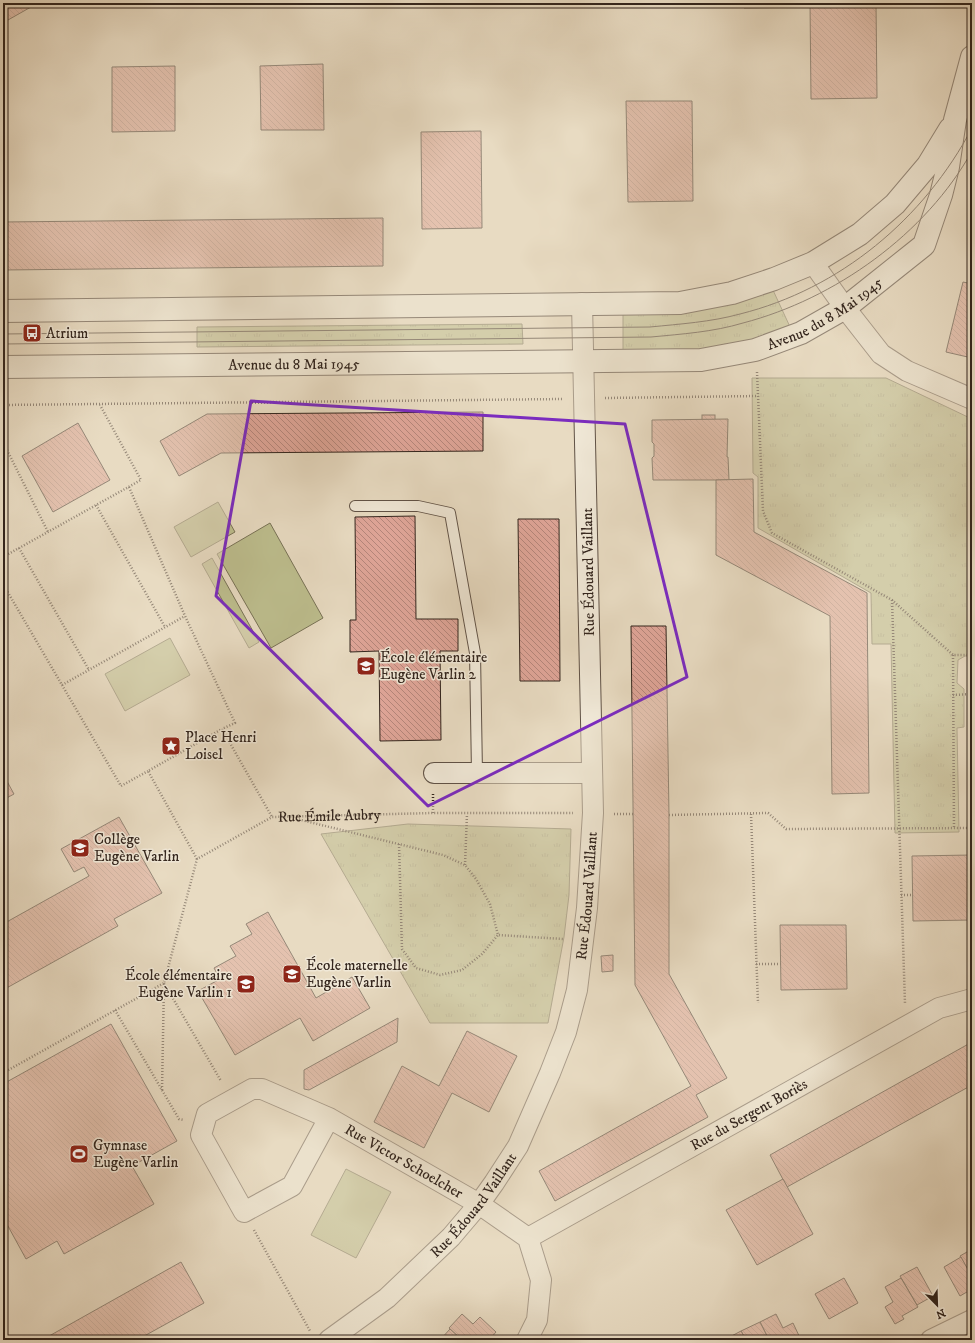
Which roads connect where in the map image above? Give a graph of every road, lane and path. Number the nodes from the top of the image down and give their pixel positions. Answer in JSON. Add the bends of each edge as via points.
{"nodes":[{"id":1,"x":972,"y":57,"type":"edge"},
{"id":2,"x":955,"y":120,"type":"junction"},
{"id":3,"x":813,"y":263,"type":"junction"},
{"id":4,"x":582,"y":303,"type":"junction"},
{"id":5,"x":845,"y":308,"type":"junction"},
{"id":6,"x":3,"y":311,"type":"edge"},
{"id":7,"x":755,"y":350,"type":"junction"},
{"id":8,"x":584,"y":360,"type":"junction"},
{"id":9,"x":3,"y":367,"type":"edge"},
{"id":10,"x":758,"y":396,"type":"junction"},
{"id":11,"x":584,"y":399,"type":"junction"},
{"id":12,"x":972,"y":399,"type":"edge"},
{"id":13,"x":100,"y":404,"type":"junction"},
{"id":14,"x":3,"y":405,"type":"edge"},
{"id":15,"x":3,"y":442,"type":"edge"},
{"id":16,"x":129,"y":487,"type":"junction"},
{"id":17,"x":96,"y":505,"type":"junction"},
{"id":18,"x":355,"y":506,"type":"dead end"},
{"id":19,"x":48,"y":532,"type":"junction"},
{"id":20,"x":19,"y":548,"type":"junction"},
{"id":21,"x":3,"y":557,"type":"edge"},
{"id":22,"x":3,"y":584,"type":"edge"},
{"id":23,"x":892,"y":600,"type":"junction"},
{"id":24,"x":185,"y":616,"type":"junction"},
{"id":25,"x":165,"y":627,"type":"junction"},
{"id":26,"x":972,"y":654,"type":"edge"},
{"id":27,"x":953,"y":655,"type":"junction"},
{"id":28,"x":89,"y":670,"type":"junction"},
{"id":29,"x":62,"y":685,"type":"junction"},
{"id":30,"x":972,"y":694,"type":"edge"},
{"id":31,"x":953,"y":695,"type":"junction"},
{"id":32,"x":222,"y":729,"type":"junction"},
{"id":33,"x":148,"y":771,"type":"junction"},
{"id":34,"x":434,"y":773,"type":"dead end"},
{"id":35,"x":476,"y":773,"type":"junction"},
{"id":36,"x":592,"y":773,"type":"junction"},
{"id":37,"x":593,"y":813,"type":"junction"},
{"id":38,"x":466,"y":814,"type":"junction"},
{"id":39,"x":751,"y":814,"type":"junction"},
{"id":40,"x":669,"y":815,"type":"dead end"},
{"id":41,"x":272,"y":817,"type":"junction"},
{"id":42,"x":289,"y":817,"type":"junction"},
{"id":43,"x":899,"y":828,"type":"junction"},
{"id":44,"x":954,"y":828,"type":"junction"},
{"id":45,"x":972,"y":828,"type":"edge"},
{"id":46,"x":399,"y":844,"type":"junction"},
{"id":47,"x":197,"y":859,"type":"junction"},
{"id":48,"x":465,"y":865,"type":"junction"},
{"id":49,"x":913,"y":895,"type":"dead end"},
{"id":50,"x":901,"y":896,"type":"junction"},
{"id":51,"x":498,"y":935,"type":"junction"},
{"id":52,"x":583,"y":940,"type":"junction"},
{"id":53,"x":756,"y":964,"type":"junction"},
{"id":54,"x":781,"y":964,"type":"dead end"},
{"id":55,"x":164,"y":983,"type":"junction"},
{"id":56,"x":972,"y":999,"type":"edge"},
{"id":57,"x":758,"y":1003,"type":"dead end"},
{"id":58,"x":115,"y":1010,"type":"junction"},
{"id":59,"x":906,"y":1026,"type":"junction"},
{"id":60,"x":3,"y":1073,"type":"edge"},
{"id":61,"x":162,"y":1090,"type":"junction"},
{"id":62,"x":232,"y":1101,"type":"junction"},
{"id":63,"x":329,"y":1118,"type":"junction"},
{"id":64,"x":204,"y":1125,"type":"junction"},
{"id":65,"x":479,"y":1204,"type":"junction"},
{"id":66,"x":244,"y":1212,"type":"junction"},
{"id":67,"x":528,"y":1238,"type":"junction"},
{"id":68,"x":972,"y":1320,"type":"edge"},
{"id":69,"x":320,"y":1337,"type":"edge"},
{"id":70,"x":526,"y":1340,"type":"edge"},
{"id":71,"x":873,"y":1340,"type":"edge"},
{"id":72,"x":894,"y":1340,"type":"edge"},
{"id":73,"x":931,"y":1340,"type":"edge"}],
"edges":[{"from":1,"to":2,"type":"street","name":"Avenue du 8 Mai 1945"},
{"from":2,"to":3,"type":"street","name":"Avenue du 8 Mai 1945","via":[[928,165],[895,204],[860,234]]},
{"from":2,"to":5,"type":"street","name":"Avenue du 8 Mai 1945","via":[[948,167],[924,245]]},
{"from":3,"to":4,"type":"street","name":"Avenue du 8 Mai 1945","via":[[732,293],[680,303]]},
{"from":3,"to":5,"type":"street"},
{"from":4,"to":6,"type":"street","name":"Avenue du 8 Mai 1945"},
{"from":4,"to":8,"type":"street"},
{"from":5,"to":7,"type":"street","name":"Avenue du 8 Mai 1945","via":[[801,334]]},
{"from":5,"to":12,"type":"street","via":[[881,354],[907,371]]},
{"from":7,"to":8,"type":"street","name":"Avenue du 8 Mai 1945","via":[[701,360]]},
{"from":7,"to":10,"type":"path"},
{"from":8,"to":9,"type":"street","name":"Avenue du 8 Mai 1945"},
{"from":8,"to":11,"type":"street","name":"Rue Édouard Vaillant"},
{"from":10,"to":11,"type":"path"},
{"from":10,"to":23,"type":"path","via":[[763,511],[772,533]]},
{"from":11,"to":13,"type":"path"},
{"from":11,"to":36,"type":"street","name":"Rue Édouard Vaillant"},
{"from":13,"to":14,"type":"path"},
{"from":13,"to":16,"type":"path","via":[[141,480]]},
{"from":15,"to":19,"type":"path"},
{"from":16,"to":17,"type":"path"},
{"from":16,"to":24,"type":"path"},
{"from":17,"to":19,"type":"path"},
{"from":17,"to":25,"type":"path"},
{"from":18,"to":35,"type":"lane","via":[[418,506],[450,513],[475,653]]},
{"from":19,"to":20,"type":"path"},
{"from":20,"to":21,"type":"path"},
{"from":20,"to":28,"type":"path"},
{"from":22,"to":29,"type":"path"},
{"from":23,"to":27,"type":"path"},
{"from":23,"to":43,"type":"path"},
{"from":24,"to":25,"type":"path"},
{"from":24,"to":32,"type":"path","via":[[235,723]]},
{"from":25,"to":28,"type":"path"},
{"from":26,"to":27,"type":"path"},
{"from":27,"to":31,"type":"path"},
{"from":28,"to":29,"type":"path"},
{"from":29,"to":33,"type":"path","via":[[121,786]]},
{"from":30,"to":31,"type":"path"},
{"from":31,"to":44,"type":"path"},
{"from":32,"to":33,"type":"path"},
{"from":32,"to":41,"type":"path"},
{"from":33,"to":47,"type":"path"},
{"from":34,"to":35,"type":"street"},
{"from":35,"to":36,"type":"street"},
{"from":36,"to":37,"type":"street","name":"Rue Édouard Vaillant"},
{"from":37,"to":38,"type":"path","name":"Rue Émile Aubry"},
{"from":37,"to":52,"type":"street","name":"Rue Édouard Vaillant"},
{"from":38,"to":42,"type":"path","name":"Rue Émile Aubry"},
{"from":38,"to":48,"type":"path"},
{"from":39,"to":40,"type":"path"},
{"from":39,"to":43,"type":"path","via":[[768,813],[786,829]]},
{"from":39,"to":53,"type":"path"},
{"from":41,"to":42,"type":"path","name":"Rue Émile Aubry"},
{"from":41,"to":47,"type":"path","name":"Rue Émile Aubry"},
{"from":42,"to":46,"type":"path"},
{"from":43,"to":44,"type":"path"},
{"from":43,"to":50,"type":"path"},
{"from":44,"to":45,"type":"path"},
{"from":46,"to":48,"type":"path","via":[[443,855]]},
{"from":46,"to":51,"type":"path","via":[[402,949],[416,968],[440,975],[462,970],[482,954]]},
{"from":47,"to":55,"type":"path"},
{"from":48,"to":51,"type":"path","via":[[490,904]]},
{"from":49,"to":50,"type":"path"},
{"from":50,"to":59,"type":"path"},
{"from":51,"to":52,"type":"path"},
{"from":52,"to":65,"type":"street","name":"Rue Édouard Vaillant","via":[[577,990],[566,1032],[550,1073],[518,1146]]},
{"from":53,"to":54,"type":"path"},
{"from":53,"to":57,"type":"path"},
{"from":55,"to":58,"type":"path"},
{"from":55,"to":61,"type":"path"},
{"from":55,"to":62,"type":"path"},
{"from":56,"to":59,"type":"street","name":"Rue du Sergent Boriès","via":[[939,1008]]},
{"from":58,"to":60,"type":"path"},
{"from":58,"to":61,"type":"path"},
{"from":59,"to":67,"type":"street","name":"Rue du Sergent Boriès"},
{"from":61,"to":64,"type":"path","via":[[179,1119]]},
{"from":62,"to":63,"type":"street","name":"Rue Victor Schoelcher","via":[[252,1089],[262,1089]]},
{"from":62,"to":64,"type":"street","name":"Rue Victor Schoelcher","via":[[207,1114]]},
{"from":63,"to":65,"type":"street","name":"Rue Victor Schoelcher"},
{"from":63,"to":66,"type":"street","name":"Rue Victor Schoelcher","via":[[292,1186]]},
{"from":64,"to":66,"type":"street","via":[[201,1135]]},
{"from":65,"to":67,"type":"street","name":"Rue Victor Schoelcher"},
{"from":65,"to":69,"type":"street","name":"Rue Édouard Vaillant","via":[[451,1237],[387,1298]]},
{"from":66,"to":69,"type":"path"},
{"from":67,"to":70,"type":"street","via":[[541,1280],[537,1320]]},
{"from":68,"to":73,"type":"street"},
{"from":71,"to":72,"type":"path","via":[[877,1336]]}]}
